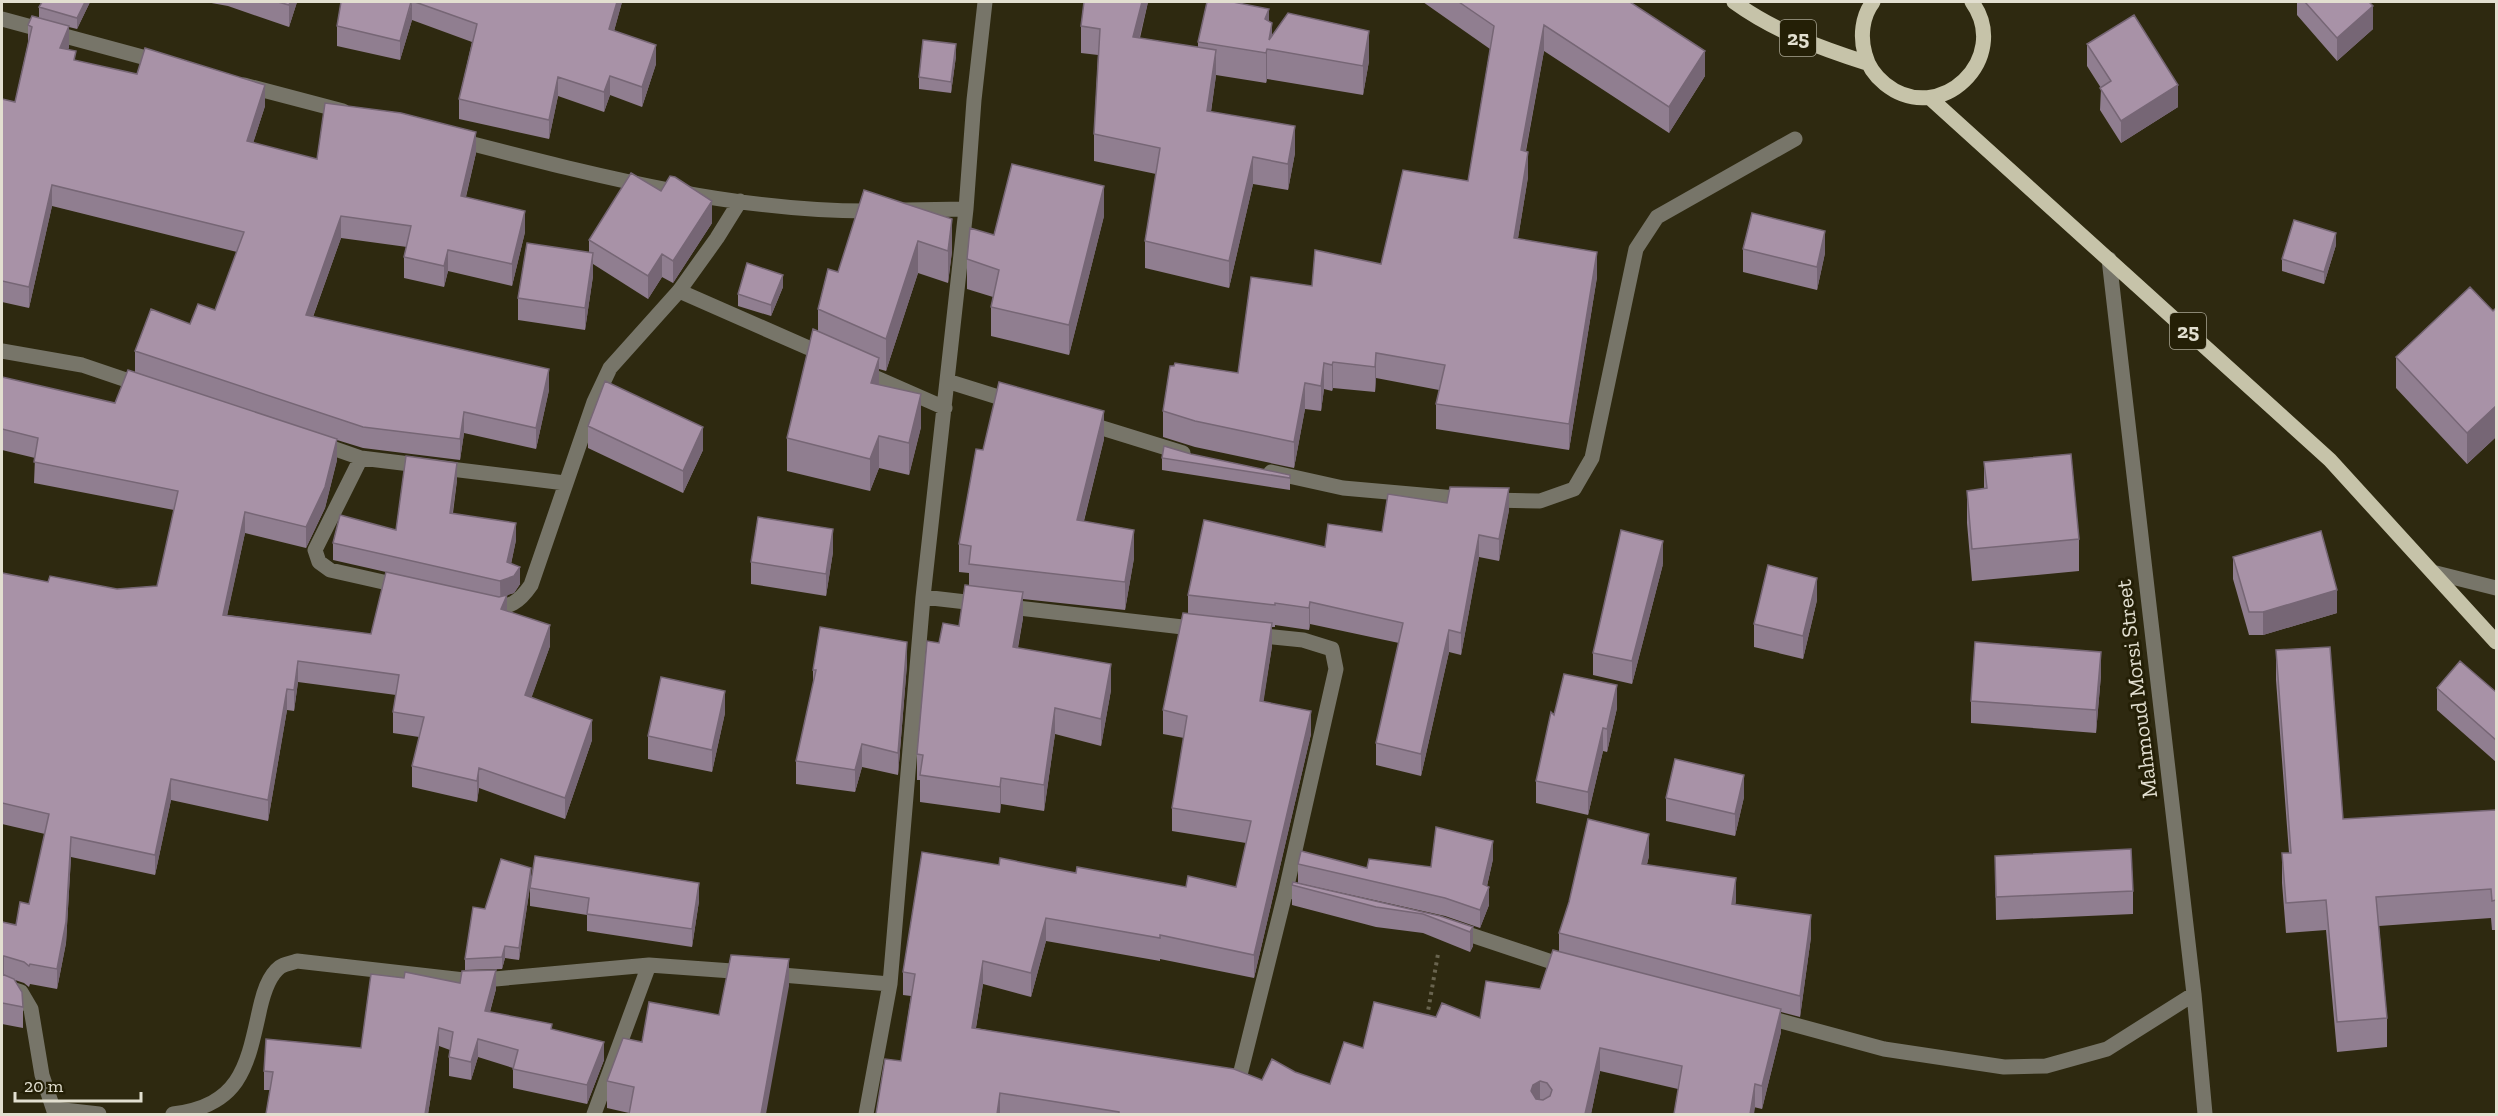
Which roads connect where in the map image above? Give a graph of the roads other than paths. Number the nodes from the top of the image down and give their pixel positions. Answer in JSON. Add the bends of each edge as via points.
{"nodes":[{"id":1,"x":986,"y":2,"type":"edge"},
{"id":2,"x":1734,"y":2,"type":"edge"},
{"id":3,"x":1874,"y":2,"type":"edge"},
{"id":4,"x":1978,"y":4,"type":"edge"},
{"id":5,"x":2,"y":19,"type":"edge"},
{"id":6,"x":1867,"y":63,"type":"junction"},
{"id":7,"x":172,"y":65,"type":"edge"},
{"id":8,"x":229,"y":81,"type":"edge"},
{"id":9,"x":1930,"y":98,"type":"junction"},
{"id":10,"x":354,"y":114,"type":"edge"},
{"id":11,"x":445,"y":137,"type":"edge"},
{"id":12,"x":1795,"y":139,"type":"dead end"},
{"id":13,"x":740,"y":201,"type":"junction"},
{"id":14,"x":966,"y":209,"type":"junction"},
{"id":15,"x":2109,"y":260,"type":"junction"},
{"id":16,"x":678,"y":291,"type":"junction"},
{"id":17,"x":2,"y":351,"type":"edge"},
{"id":18,"x":947,"y":381,"type":"junction"},
{"id":19,"x":160,"y":391,"type":"edge"},
{"id":20,"x":1025,"y":405,"type":"edge"},
{"id":21,"x":945,"y":408,"type":"junction"},
{"id":22,"x":1070,"y":419,"type":"edge"},
{"id":23,"x":305,"y":439,"type":"edge"},
{"id":24,"x":1193,"y":456,"type":"edge"},
{"id":25,"x":361,"y":458,"type":"junction"},
{"id":26,"x":1251,"y":468,"type":"edge"},
{"id":27,"x":565,"y":483,"type":"junction"},
{"id":28,"x":2436,"y":573,"type":"junction"},
{"id":29,"x":2496,"y":588,"type":"edge"},
{"id":30,"x":421,"y":590,"type":"edge"},
{"id":31,"x":923,"y":597,"type":"junction"},
{"id":32,"x":478,"y":603,"type":"edge"},
{"id":33,"x":1220,"y":631,"type":"edge"},
{"id":34,"x":1244,"y":634,"type":"edge"},
{"id":35,"x":2496,"y":642,"type":"edge"},
{"id":36,"x":1286,"y":890,"type":"junction"},
{"id":37,"x":1329,"y":899,"type":"edge"},
{"id":38,"x":1443,"y":926,"type":"edge"},
{"id":39,"x":649,"y":965,"type":"junction"},
{"id":40,"x":1576,"y":970,"type":"edge"},
{"id":41,"x":890,"y":984,"type":"junction"},
{"id":42,"x":2,"y":986,"type":"edge"},
{"id":43,"x":2194,"y":993,"type":"junction"},
{"id":44,"x":1742,"y":1011,"type":"edge"},
{"id":45,"x":1239,"y":1079,"type":"edge"},
{"id":46,"x":55,"y":1112,"type":"edge"},
{"id":47,"x":99,"y":1114,"type":"edge"},
{"id":48,"x":174,"y":1114,"type":"edge"},
{"id":49,"x":594,"y":1114,"type":"edge"},
{"id":50,"x":866,"y":1114,"type":"edge"},
{"id":51,"x":2205,"y":1114,"type":"edge"}],
"edges":[{"from":1,"to":14,"type":"street"},
{"from":2,"to":6,"type":"main road","number":"25","via":[[1785,32]]},
{"from":3,"to":6,"type":"main road","via":[[1863,25]]},
{"from":4,"to":9,"type":"main road","via":[[1983,48],[1976,67],[1949,93]]},
{"from":5,"to":7,"type":"street"},
{"from":6,"to":9,"type":"main road","via":[[1893,90],[1911,97]]},
{"from":8,"to":10,"type":"street"},
{"from":9,"to":15,"type":"main road","number":"25"},
{"from":11,"to":13,"type":"street","via":[[631,182]]},
{"from":12,"to":26,"type":"street","via":[[1657,217],[1636,249],[1592,458],[1574,489],[1540,501],[1450,499],[1342,488]]},
{"from":13,"to":14,"type":"street","via":[[844,211]]},
{"from":13,"to":16,"type":"street"},
{"from":14,"to":18,"type":"street"},
{"from":15,"to":28,"type":"main road","number":"25","via":[[2330,460]]},
{"from":15,"to":43,"type":"street","name":"Mahmoud Morsi Street"},
{"from":16,"to":21,"type":"street"},
{"from":16,"to":27,"type":"street","via":[[610,368]]},
{"from":17,"to":19,"type":"street","via":[[82,365]]},
{"from":18,"to":20,"type":"street"},
{"from":18,"to":21,"type":"street"},
{"from":21,"to":31,"type":"street"},
{"from":22,"to":24,"type":"street"},
{"from":23,"to":25,"type":"street"},
{"from":25,"to":27,"type":"street"},
{"from":25,"to":30,"type":"street","via":[[315,550],[319,562],[330,570]]},
{"from":27,"to":32,"type":"street","via":[[531,585],[520,601],[501,608]]},
{"from":28,"to":29,"type":"street"},
{"from":28,"to":35,"type":"main road","number":"25"},
{"from":31,"to":33,"type":"street"},
{"from":31,"to":41,"type":"street"},
{"from":34,"to":36,"type":"street","via":[[1303,640],[1332,649],[1336,669]]},
{"from":36,"to":37,"type":"street"},
{"from":36,"to":45,"type":"street"},
{"from":38,"to":40,"type":"street"},
{"from":39,"to":41,"type":"street"},
{"from":39,"to":48,"type":"street","via":[[473,981],[297,961],[279,968],[265,988],[239,1079],[220,1100]]},
{"from":39,"to":49,"type":"street"},
{"from":41,"to":50,"type":"street"},
{"from":42,"to":46,"type":"street","via":[[21,992],[32,1009],[42,1075]]},
{"from":43,"to":44,"type":"street","via":[[2107,1049],[2046,1066],[2004,1067],[1884,1049]]},
{"from":43,"to":51,"type":"street","name":"Mahmoud Morsi Street"},
{"from":46,"to":47,"type":"street"}]}
